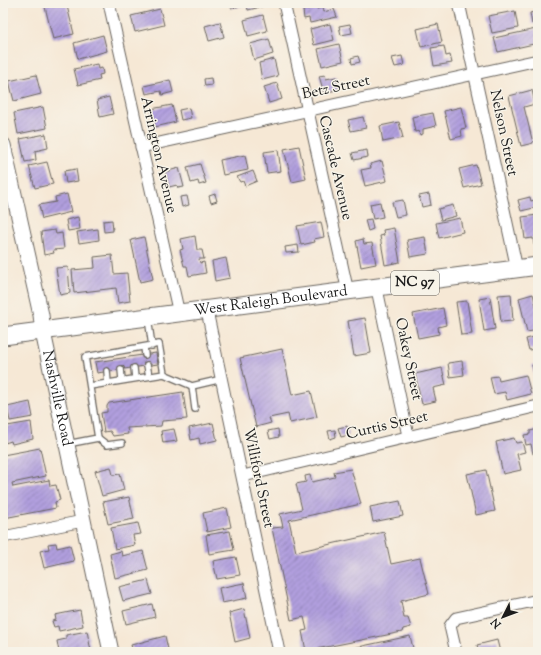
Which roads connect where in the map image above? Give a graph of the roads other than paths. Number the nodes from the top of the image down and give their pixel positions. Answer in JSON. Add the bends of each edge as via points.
{"nodes":[{"id":1,"x":109,"y":3,"type":"edge"},
{"id":2,"x":284,"y":3,"type":"edge"},
{"id":3,"x":460,"y":3,"type":"edge"},
{"id":4,"x":538,"y":60,"type":"edge"},
{"id":5,"x":475,"y":73,"type":"junction"},
{"id":6,"x":306,"y":110,"type":"junction"},
{"id":7,"x":3,"y":145,"type":"edge"},
{"id":8,"x":141,"y":147,"type":"junction"},
{"id":9,"x":538,"y":266,"type":"edge"},
{"id":10,"x":517,"y":269,"type":"junction"},
{"id":11,"x":377,"y":288,"type":"junction"},
{"id":12,"x":348,"y":292,"type":"junction"},
{"id":13,"x":207,"y":311,"type":"junction"},
{"id":14,"x":179,"y":314,"type":"junction"},
{"id":15,"x":148,"y":318,"type":"junction"},
{"id":16,"x":43,"y":332,"type":"junction"},
{"id":17,"x":3,"y":336,"type":"edge"},
{"id":18,"x":152,"y":346,"type":"junction"},
{"id":19,"x":144,"y":347,"type":"junction"},
{"id":20,"x":131,"y":349,"type":"junction"},
{"id":21,"x":119,"y":351,"type":"junction"},
{"id":22,"x":105,"y":354,"type":"junction"},
{"id":23,"x":145,"y":355,"type":"dead end"},
{"id":24,"x":132,"y":357,"type":"dead end"},
{"id":25,"x":120,"y":359,"type":"dead end"},
{"id":26,"x":106,"y":360,"type":"dead end"},
{"id":27,"x":147,"y":366,"type":"dead end"},
{"id":28,"x":134,"y":368,"type":"dead end"},
{"id":29,"x":121,"y":369,"type":"dead end"},
{"id":30,"x":107,"y":371,"type":"dead end"},
{"id":31,"x":164,"y":374,"type":"junction"},
{"id":32,"x":149,"y":376,"type":"junction"},
{"id":33,"x":135,"y":378,"type":"junction"},
{"id":34,"x":222,"y":379,"type":"junction"},
{"id":35,"x":122,"y":380,"type":"junction"},
{"id":36,"x":108,"y":383,"type":"junction"},
{"id":37,"x":90,"y":386,"type":"junction"},
{"id":38,"x":192,"y":386,"type":"junction"},
{"id":39,"x":538,"y":406,"type":"edge"},
{"id":40,"x":195,"y":409,"type":"dead end"},
{"id":41,"x":408,"y":436,"type":"junction"},
{"id":42,"x":98,"y":438,"type":"junction"},
{"id":43,"x":122,"y":443,"type":"dead end"},
{"id":44,"x":67,"y":444,"type":"junction"},
{"id":45,"x":243,"y":476,"type":"junction"},
{"id":46,"x":83,"y":521,"type":"junction"},
{"id":47,"x":3,"y":537,"type":"edge"},
{"id":48,"x":538,"y":600,"type":"edge"},
{"id":49,"x":111,"y":652,"type":"edge"},
{"id":50,"x":279,"y":652,"type":"edge"},
{"id":51,"x":456,"y":652,"type":"edge"}],
"edges":[{"from":1,"to":8,"type":"street","name":"Arrington Avenue"},
{"from":2,"to":6,"type":"street","name":"Cascade Avenue"},
{"from":3,"to":5,"type":"street","name":"Nelson Street"},
{"from":4,"to":5,"type":"street","name":"Betz Street"},
{"from":5,"to":6,"type":"street","name":"Betz Street"},
{"from":5,"to":10,"type":"street","name":"Nelson Street"},
{"from":6,"to":8,"type":"street","name":"Betz Street"},
{"from":6,"to":12,"type":"street","name":"Cascade Avenue"},
{"from":7,"to":16,"type":"main road","name":"Nashville Road"},
{"from":8,"to":14,"type":"street","name":"Arrington Avenue"},
{"from":9,"to":10,"type":"main road","name":"West Raleigh Boulevard","number":"NC 97"},
{"from":10,"to":11,"type":"main road","name":"West Raleigh Boulevard","number":"NC 97"},
{"from":11,"to":12,"type":"main road","name":"West Raleigh Boulevard","number":"NC 97"},
{"from":11,"to":41,"type":"street","name":"Oakey Street"},
{"from":12,"to":13,"type":"main road","name":"West Raleigh Boulevard","number":"NC 97"},
{"from":13,"to":14,"type":"main road","name":"West Raleigh Boulevard","number":"NC 97"},
{"from":13,"to":34,"type":"street","name":"Williford Street"},
{"from":14,"to":15,"type":"main road","name":"West Raleigh Boulevard","number":"NC 97"},
{"from":15,"to":16,"type":"main road","name":"West Raleigh Boulevard","number":"NC 97"},
{"from":15,"to":18,"type":"lane"},
{"from":16,"to":17,"type":"main road","name":"West Raleigh Boulevard","number":"NC 97"},
{"from":16,"to":44,"type":"main road","name":"Nashville Road"},
{"from":18,"to":19,"type":"lane"},
{"from":18,"to":31,"type":"lane","via":[[159,344]]},
{"from":19,"to":20,"type":"lane"},
{"from":19,"to":23,"type":"lane"},
{"from":20,"to":21,"type":"lane"},
{"from":20,"to":24,"type":"lane"},
{"from":21,"to":22,"type":"lane"},
{"from":21,"to":25,"type":"lane"},
{"from":22,"to":26,"type":"lane"},
{"from":22,"to":37,"type":"lane","via":[[85,357]]},
{"from":27,"to":32,"type":"lane"},
{"from":28,"to":33,"type":"lane"},
{"from":29,"to":35,"type":"lane"},
{"from":30,"to":36,"type":"lane"},
{"from":31,"to":32,"type":"lane"},
{"from":31,"to":38,"type":"lane"},
{"from":32,"to":33,"type":"lane"},
{"from":33,"to":35,"type":"lane"},
{"from":34,"to":38,"type":"lane"},
{"from":34,"to":45,"type":"street","name":"Williford Street"},
{"from":35,"to":36,"type":"lane"},
{"from":36,"to":37,"type":"lane"},
{"from":37,"to":42,"type":"lane"},
{"from":38,"to":40,"type":"lane"},
{"from":39,"to":41,"type":"street","name":"Curtis Street"},
{"from":41,"to":45,"type":"street","name":"Curtis Street"},
{"from":42,"to":43,"type":"lane","via":[[107,445]]},
{"from":42,"to":44,"type":"lane"},
{"from":44,"to":46,"type":"main road","name":"Nashville Road"},
{"from":45,"to":50,"type":"street","name":"Williford Street"},
{"from":46,"to":47,"type":"street"},
{"from":46,"to":49,"type":"main road","name":"Nashville Road"},
{"from":48,"to":51,"type":"street","via":[[456,618],[450,626]]}]}
